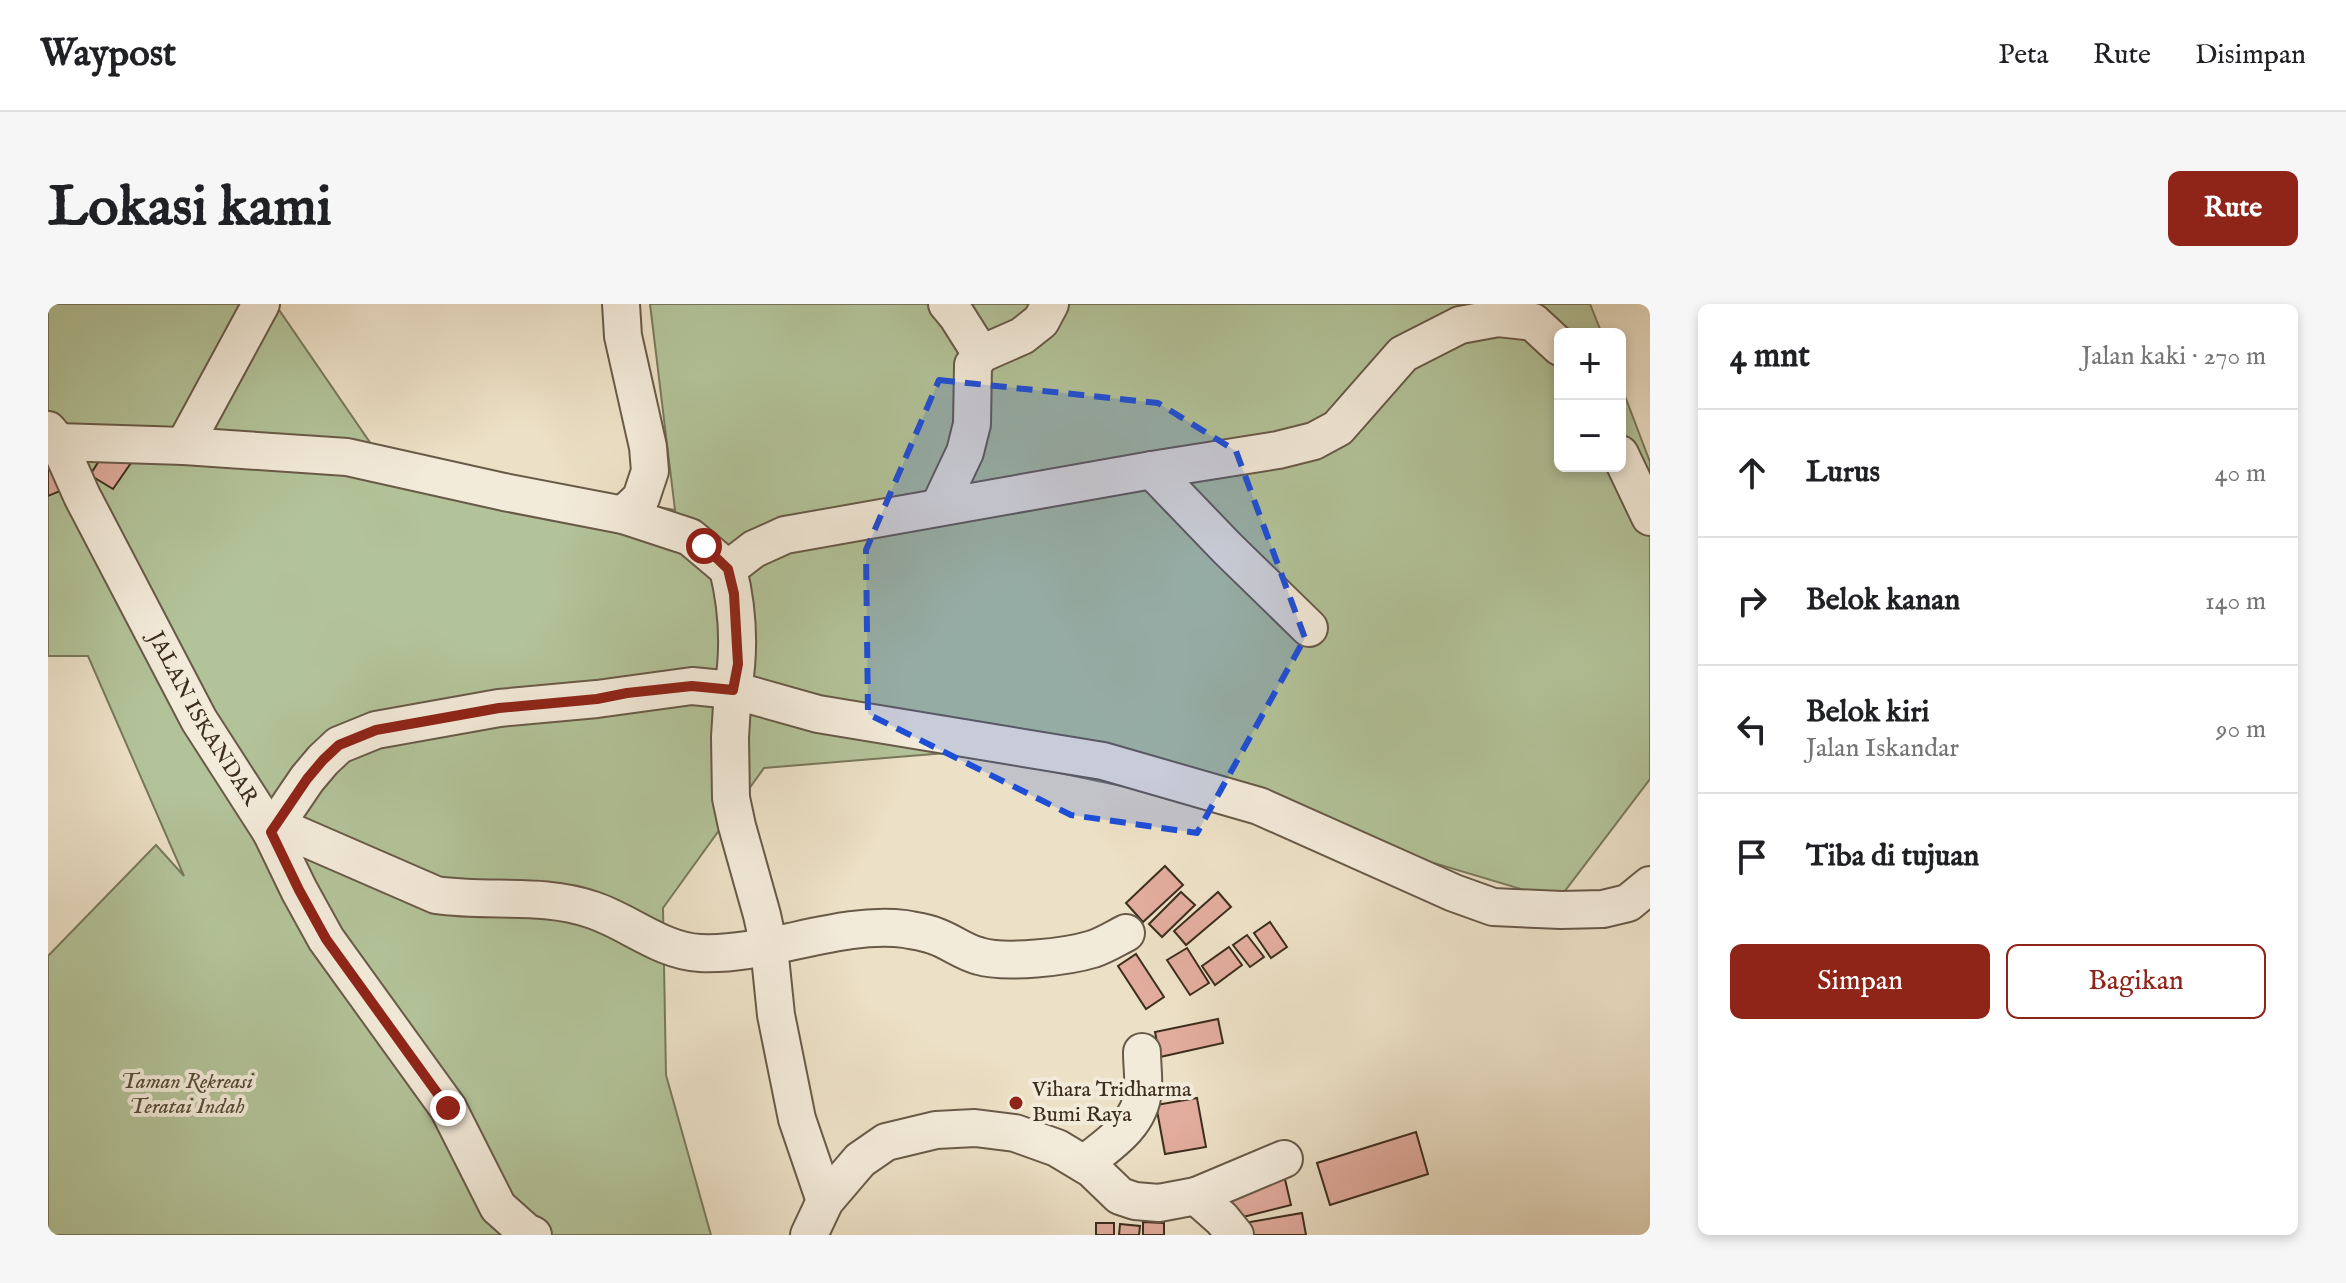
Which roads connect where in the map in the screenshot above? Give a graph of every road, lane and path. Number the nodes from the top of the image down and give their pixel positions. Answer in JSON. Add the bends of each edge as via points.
{"nodes":[{"id":1,"x":261,"y":304,"type":"edge"},
{"id":2,"x":621,"y":304,"type":"edge"},
{"id":3,"x":947,"y":304,"type":"edge"},
{"id":4,"x":1050,"y":304,"type":"edge"},
{"id":5,"x":1554,"y":341,"type":"edge"},
{"id":6,"x":981,"y":354,"type":"junction"},
{"id":7,"x":53,"y":436,"type":"edge"},
{"id":8,"x":184,"y":446,"type":"junction"},
{"id":9,"x":1626,"y":467,"type":"edge"},
{"id":10,"x":1152,"y":470,"type":"junction"},
{"id":11,"x":939,"y":507,"type":"junction"},
{"id":12,"x":623,"y":515,"type":"junction"},
{"id":13,"x":1650,"y":517,"type":"edge"},
{"id":14,"x":728,"y":569,"type":"junction"},
{"id":15,"x":1309,"y":628,"type":"dead end"},
{"id":16,"x":733,"y":690,"type":"junction"},
{"id":17,"x":273,"y":828,"type":"junction"},
{"id":18,"x":1650,"y":885,"type":"edge"},
{"id":19,"x":1126,"y":933,"type":"dead end"},
{"id":20,"x":769,"y":947,"type":"junction"},
{"id":21,"x":1142,"y":1052,"type":"dead end"},
{"id":22,"x":1284,"y":1159,"type":"dead end"},
{"id":23,"x":1084,"y":1164,"type":"junction"},
{"id":24,"x":1196,"y":1196,"type":"junction"},
{"id":25,"x":825,"y":1201,"type":"junction"},
{"id":26,"x":533,"y":1235,"type":"edge"},
{"id":27,"x":809,"y":1235,"type":"edge"},
{"id":28,"x":1235,"y":1235,"type":"edge"}],
"edges":[{"from":1,"to":8,"type":"street"},
{"from":2,"to":12,"type":"street","via":[[650,471],[641,498]]},
{"from":3,"to":6,"type":"street"},
{"from":4,"to":6,"type":"street","via":[[1041,321],[1022,336]]},
{"from":5,"to":10,"type":"street","via":[[1533,322],[1498,318],[1460,325],[1403,354],[1338,428],[1314,441]]},
{"from":6,"to":11,"type":"street","via":[[973,365],[972,424],[965,452]]},
{"from":7,"to":8,"type":"street"},
{"from":7,"to":17,"type":"street","name":"JALAN ISKANDAR","via":[[199,720]]},
{"from":8,"to":12,"type":"street","via":[[347,457]]},
{"from":9,"to":13,"type":"street"},
{"from":10,"to":11,"type":"street"},
{"from":10,"to":15,"type":"street"},
{"from":11,"to":14,"type":"street","via":[[785,535]]},
{"from":12,"to":14,"type":"street","via":[[690,537]]},
{"from":14,"to":16,"type":"street","via":[[738,647]]},
{"from":16,"to":17,"type":"street","via":[[692,686],[627,693],[376,730],[339,745],[323,760]]},
{"from":16,"to":18,"type":"street","via":[[818,714],[1103,761],[1259,806],[1493,907],[1603,909],[1628,903]]},
{"from":16,"to":20,"type":"street","via":[[731,798]]},
{"from":17,"to":20,"type":"street","via":[[436,895],[545,899],[593,910],[669,946],[699,953]]},
{"from":17,"to":26,"type":"street","name":"JALAN ISKANDAR","via":[[326,939],[448,1108],[498,1207]]},
{"from":19,"to":20,"type":"street","via":[[1063,956],[994,960],[935,935],[904,929],[859,930]]},
{"from":20,"to":25,"type":"street","via":[[776,1015],[797,1119]]},
{"from":21,"to":23,"type":"street","via":[[1143,1093],[1134,1120]]},
{"from":22,"to":24,"type":"street"},
{"from":23,"to":24,"type":"street","via":[[1120,1196],[1135,1201]]},
{"from":23,"to":25,"type":"street","via":[[1015,1133],[936,1130],[886,1142],[860,1160]]},
{"from":24,"to":28,"type":"street"},
{"from":25,"to":27,"type":"street"}]}
